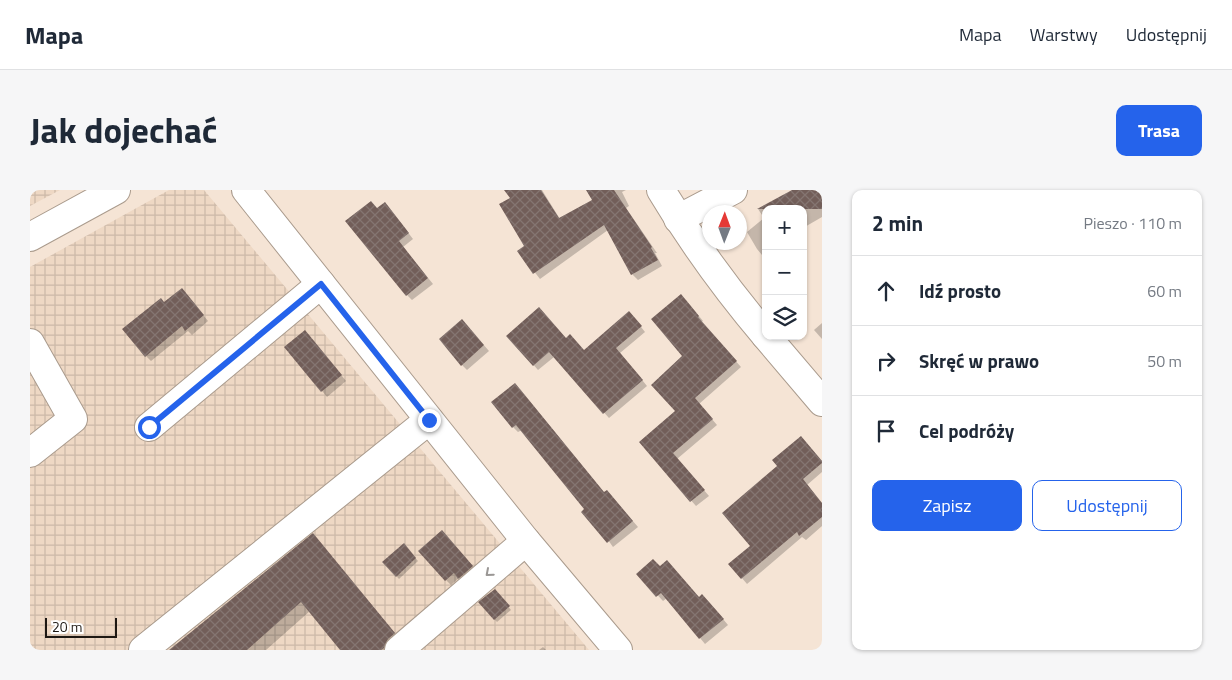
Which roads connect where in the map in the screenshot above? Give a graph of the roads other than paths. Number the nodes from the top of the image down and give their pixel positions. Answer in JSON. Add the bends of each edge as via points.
{"nodes":[{"id":1,"x":116,"y":190,"type":"edge"},
{"id":2,"x":246,"y":190,"type":"edge"},
{"id":3,"x":661,"y":190,"type":"edge"},
{"id":4,"x":733,"y":190,"type":"edge"},
{"id":5,"x":678,"y":219,"type":"junction"},
{"id":6,"x":30,"y":237,"type":"edge"},
{"id":7,"x":321,"y":284,"type":"junction"},
{"id":8,"x":762,"y":331,"type":"edge"},
{"id":9,"x":769,"y":340,"type":"edge"},
{"id":10,"x":30,"y":343,"type":"edge"},
{"id":11,"x":822,"y":402,"type":"edge"},
{"id":12,"x":429,"y":420,"type":"junction"},
{"id":13,"x":149,"y":427,"type":"dead end"},
{"id":14,"x":30,"y":453,"type":"edge"},
{"id":15,"x":526,"y":541,"type":"junction"},
{"id":16,"x":143,"y":650,"type":"edge"},
{"id":17,"x":399,"y":650,"type":"edge"},
{"id":18,"x":618,"y":650,"type":"edge"}],
"edges":[{"from":1,"to":6,"type":"street"},
{"from":2,"to":7,"type":"street"},
{"from":3,"to":5,"type":"street"},
{"from":4,"to":5,"type":"street"},
{"from":5,"to":8,"type":"street","via":[[733,298]]},
{"from":7,"to":12,"type":"street"},
{"from":7,"to":13,"type":"street"},
{"from":9,"to":11,"type":"street"},
{"from":10,"to":14,"type":"street","via":[[73,420]]},
{"from":12,"to":15,"type":"street"},
{"from":12,"to":16,"type":"street"},
{"from":15,"to":17,"type":"street","one_way":true},
{"from":15,"to":18,"type":"street"}]}
